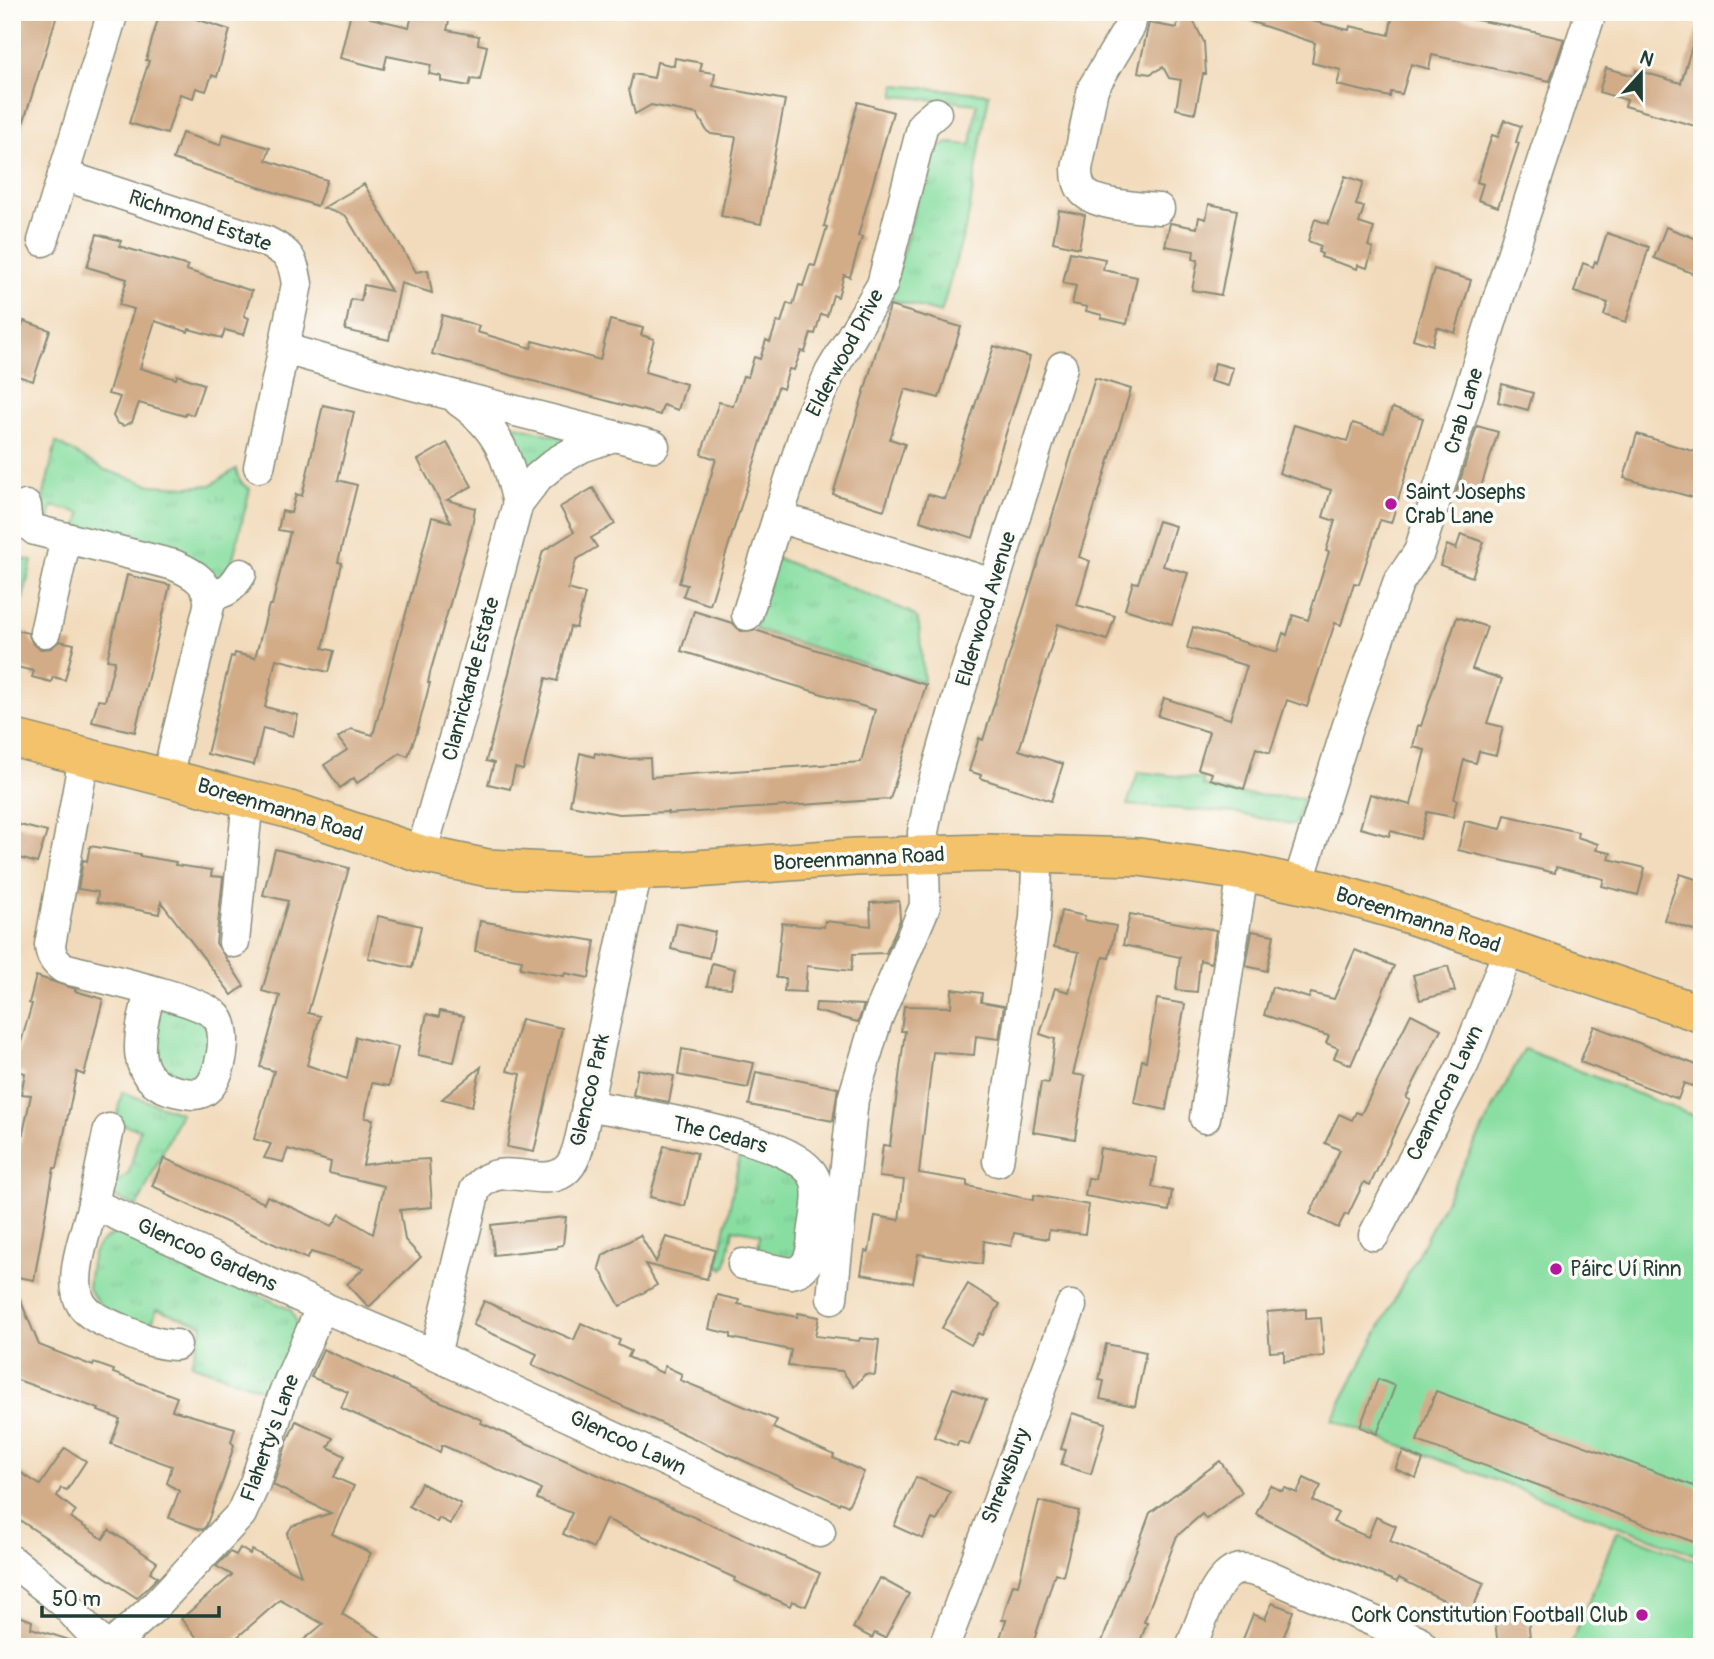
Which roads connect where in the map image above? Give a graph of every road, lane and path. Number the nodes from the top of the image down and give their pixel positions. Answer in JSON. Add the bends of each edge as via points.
{"nodes":[{"id":1,"x":113,"y":12,"type":"edge"},
{"id":2,"x":1133,"y":12,"type":"edge"},
{"id":3,"x":1591,"y":12,"type":"edge"},
{"id":4,"x":936,"y":113,"type":"dead end"},
{"id":5,"x":63,"y":175,"type":"junction"},
{"id":6,"x":1159,"y":209,"type":"dead end"},
{"id":7,"x":43,"y":241,"type":"dead end"},
{"id":8,"x":285,"y":349,"type":"junction"},
{"id":9,"x":1062,"y":367,"type":"dead end"},
{"id":10,"x":451,"y":395,"type":"junction"},
{"id":11,"x":614,"y":436,"type":"junction"},
{"id":12,"x":654,"y":446,"type":"dead end"},
{"id":13,"x":258,"y":467,"type":"dead end"},
{"id":14,"x":518,"y":503,"type":"junction"},
{"id":15,"x":26,"y":506,"type":"dead end"},
{"id":16,"x":778,"y":517,"type":"junction"},
{"id":17,"x":66,"y":538,"type":"junction"},
{"id":18,"x":241,"y":573,"type":"dead end"},
{"id":19,"x":993,"y":584,"type":"junction"},
{"id":20,"x":210,"y":596,"type":"junction"},
{"id":21,"x":747,"y":615,"type":"dead end"},
{"id":22,"x":45,"y":632,"type":"dead end"},
{"id":23,"x":12,"y":738,"type":"edge"},
{"id":24,"x":84,"y":757,"type":"junction"},
{"id":25,"x":167,"y":777,"type":"junction"},
{"id":26,"x":248,"y":798,"type":"junction"},
{"id":27,"x":924,"y":853,"type":"junction"},
{"id":28,"x":421,"y":854,"type":"junction"},
{"id":29,"x":1035,"y":854,"type":"junction"},
{"id":30,"x":636,"y":871,"type":"junction"},
{"id":31,"x":1243,"y":872,"type":"junction"},
{"id":32,"x":1298,"y":884,"type":"junction"},
{"id":33,"x":234,"y":942,"type":"dead end"},
{"id":34,"x":1509,"y":949,"type":"junction"},
{"id":35,"x":150,"y":991,"type":"dead end"},
{"id":36,"x":1702,"y":1014,"type":"edge"},
{"id":37,"x":587,"y":1105,"type":"junction"},
{"id":38,"x":1205,"y":1118,"type":"dead end"},
{"id":39,"x":109,"y":1129,"type":"dead end"},
{"id":40,"x":998,"y":1161,"type":"dead end"},
{"id":41,"x":93,"y":1204,"type":"junction"},
{"id":42,"x":1374,"y":1234,"type":"dead end"},
{"id":43,"x":743,"y":1265,"type":"dead end"},
{"id":44,"x":832,"y":1298,"type":"dead end"},
{"id":45,"x":1071,"y":1306,"type":"dead end"},
{"id":46,"x":322,"y":1307,"type":"junction"},
{"id":47,"x":176,"y":1345,"type":"dead end"},
{"id":48,"x":435,"y":1355,"type":"junction"},
{"id":49,"x":820,"y":1532,"type":"dead end"},
{"id":50,"x":12,"y":1561,"type":"edge"},
{"id":51,"x":105,"y":1647,"type":"edge"},
{"id":52,"x":110,"y":1647,"type":"edge"},
{"id":53,"x":944,"y":1647,"type":"edge"},
{"id":54,"x":1191,"y":1647,"type":"edge"},
{"id":55,"x":1423,"y":1647,"type":"edge"}],
"edges":[{"from":1,"to":5,"type":"street"},
{"from":2,"to":6,"type":"street","via":[[1130,26],[1093,88],[1078,179],[1086,194],[1099,200]]},
{"from":3,"to":32,"type":"street","name":"Crab Lane","via":[[1419,552],[1398,583]]},
{"from":4,"to":16,"type":"street","name":"Elderwood Drive","via":[[923,124],[882,285],[808,419]]},
{"from":5,"to":7,"type":"street"},
{"from":5,"to":8,"type":"street","name":"Richmond Estate","via":[[285,251],[294,265],[297,284]]},
{"from":8,"to":10,"type":"street","name":"Clanrickarde Estate"},
{"from":8,"to":13,"type":"street","name":"Richmond Estate"},
{"from":9,"to":19,"type":"street","name":"Elderwood Avenue"},
{"from":10,"to":11,"type":"street","name":"Clanrickarde Estate"},
{"from":10,"to":14,"type":"street","name":"Clanrickarde Estate","via":[[494,432],[508,461]]},
{"from":11,"to":12,"type":"street","name":"Clanrickarde Estate"},
{"from":11,"to":14,"type":"street","name":"Clanrickarde Estate","via":[[555,462]]},
{"from":14,"to":28,"type":"street","name":"Clanrickarde Estate"},
{"from":15,"to":17,"type":"street","via":[[28,524],[35,530]]},
{"from":16,"to":19,"type":"street"},
{"from":16,"to":21,"type":"street","name":"Elderwood Drive"},
{"from":17,"to":20,"type":"street","via":[[189,571]]},
{"from":17,"to":22,"type":"street"},
{"from":18,"to":20,"type":"street","via":[[225,593]]},
{"from":19,"to":27,"type":"street","name":"Elderwood Avenue","via":[[931,792]]},
{"from":20,"to":25,"type":"street"},
{"from":23,"to":24,"type":"main road","name":"Boreenmanna Road"},
{"from":24,"to":25,"type":"main road","name":"Boreenmanna Road"},
{"from":24,"to":35,"type":"street","via":[[51,953],[63,968]]},
{"from":25,"to":26,"type":"main road","name":"Boreenmanna Road"},
{"from":26,"to":28,"type":"main road","name":"Boreenmanna Road"},
{"from":26,"to":33,"type":"street"},
{"from":27,"to":29,"type":"main road","name":"Boreenmanna Road"},
{"from":27,"to":30,"type":"main road","name":"Boreenmanna Road"},
{"from":27,"to":44,"type":"street","name":"Elderwood Avenue","via":[[923,912],[877,1020],[853,1099]]},
{"from":28,"to":30,"type":"main road","name":"Boreenmanna Road","via":[[488,868]]},
{"from":29,"to":31,"type":"main road","name":"Boreenmanna Road","via":[[1139,857]]},
{"from":29,"to":40,"type":"street","via":[[1035,918]]},
{"from":30,"to":37,"type":"street","name":"Glencoo Park"},
{"from":31,"to":32,"type":"main road","name":"Boreenmanna Road"},
{"from":31,"to":38,"type":"street"},
{"from":32,"to":34,"type":"main road","name":"Boreenmanna Road","via":[[1395,910]]},
{"from":34,"to":36,"type":"main road","name":"Boreenmanna Road"},
{"from":34,"to":42,"type":"street","name":"Ceanncora Lawn","via":[[1464,1063]]},
{"from":37,"to":43,"type":"street","name":"The Cedars","via":[[740,1136],[781,1151],[810,1170],[817,1195],[808,1262],[791,1273]]},
{"from":37,"to":48,"type":"street","name":"Glencoo Park","via":[[567,1170],[543,1177],[497,1174],[475,1190]]},
{"from":39,"to":41,"type":"street"},
{"from":41,"to":46,"type":"street","name":"Glencoo Gardens"},
{"from":41,"to":47,"type":"street","via":[[76,1277],[83,1306],[96,1318],[125,1331],[162,1345]]},
{"from":45,"to":53,"type":"street","name":"Shrewsbury"},
{"from":46,"to":48,"type":"street"},
{"from":46,"to":52,"type":"street","name":"Flaherty's Lane","via":[[284,1393],[241,1514]]},
{"from":48,"to":49,"type":"street","name":"Glencoo Lawn"},
{"from":50,"to":51,"type":"street","via":[[61,1600]]},
{"from":54,"to":55,"type":"street","via":[[1211,1597],[1224,1577],[1241,1568],[1265,1573],[1417,1640]]}]}
